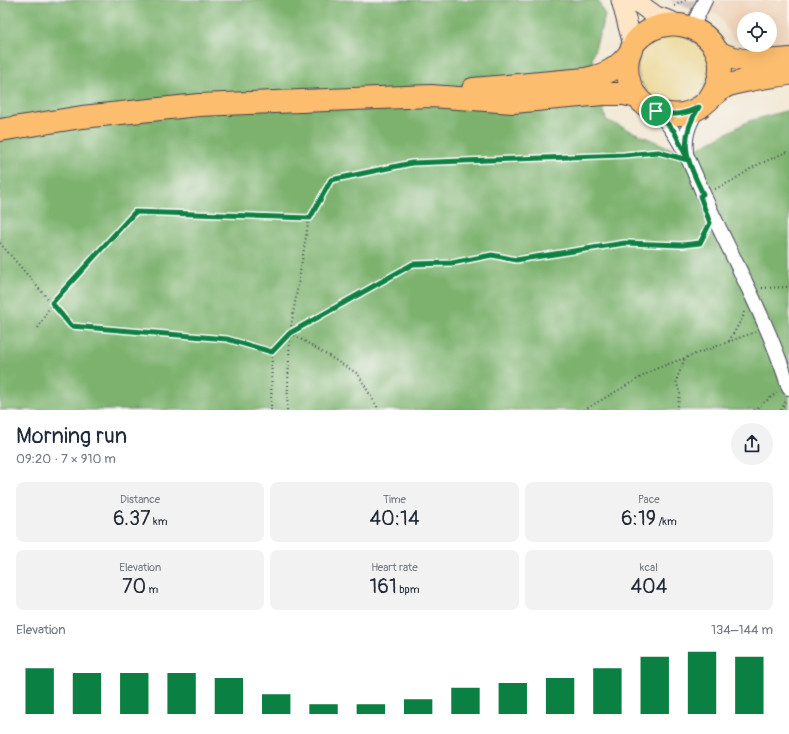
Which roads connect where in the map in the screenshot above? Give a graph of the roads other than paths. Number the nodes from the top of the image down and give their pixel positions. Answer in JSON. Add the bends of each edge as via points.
{"nodes":[{"id":1,"x":621,"y":0,"type":"edge"},
{"id":2,"x":634,"y":0,"type":"edge"},
{"id":3,"x":705,"y":0,"type":"edge"},
{"id":4,"x":671,"y":21,"type":"junction"},
{"id":5,"x":693,"y":25,"type":"junction"},
{"id":6,"x":631,"y":50,"type":"junction"},
{"id":7,"x":718,"y":52,"type":"junction"},
{"id":8,"x":789,"y":59,"type":"edge"},
{"id":9,"x":789,"y":74,"type":"edge"},
{"id":10,"x":431,"y":96,"type":"junction"},
{"id":11,"x":637,"y":97,"type":"junction"},
{"id":12,"x":704,"y":103,"type":"junction"},
{"id":13,"x":656,"y":111,"type":"junction"},
{"id":14,"x":0,"y":130,"type":"edge"},
{"id":15,"x":687,"y":158,"type":"junction"},
{"id":16,"x":789,"y":390,"type":"edge"}],
"edges":[{"from":1,"to":6,"type":"main road","via":[[631,33]]},
{"from":2,"to":4,"type":"main road","via":[[656,16]]},
{"from":3,"to":5,"type":"street"},
{"from":4,"to":5,"type":"main road"},
{"from":4,"to":6,"type":"main road","via":[[656,25],[642,33]]},
{"from":5,"to":7,"type":"main road","via":[[704,32]]},
{"from":6,"to":10,"type":"main road","via":[[619,66],[599,76],[479,88]]},
{"from":6,"to":11,"type":"main road","via":[[628,76]]},
{"from":7,"to":8,"type":"main road","via":[[728,57],[764,62]]},
{"from":7,"to":12,"type":"main road","via":[[721,64],[720,77],[716,89]]},
{"from":9,"to":12,"type":"main road","via":[[727,85]]},
{"from":10,"to":11,"type":"main road","via":[[513,102],[603,94]]},
{"from":10,"to":14,"type":"main road","via":[[199,104],[82,117]]},
{"from":11,"to":13,"type":"main road"},
{"from":12,"to":13,"type":"main road","via":[[679,114]]},
{"from":12,"to":15,"type":"street","via":[[690,121],[685,144]]},
{"from":13,"to":15,"type":"street","via":[[674,131]]},
{"from":15,"to":16,"type":"street","via":[[781,361]]}]}
